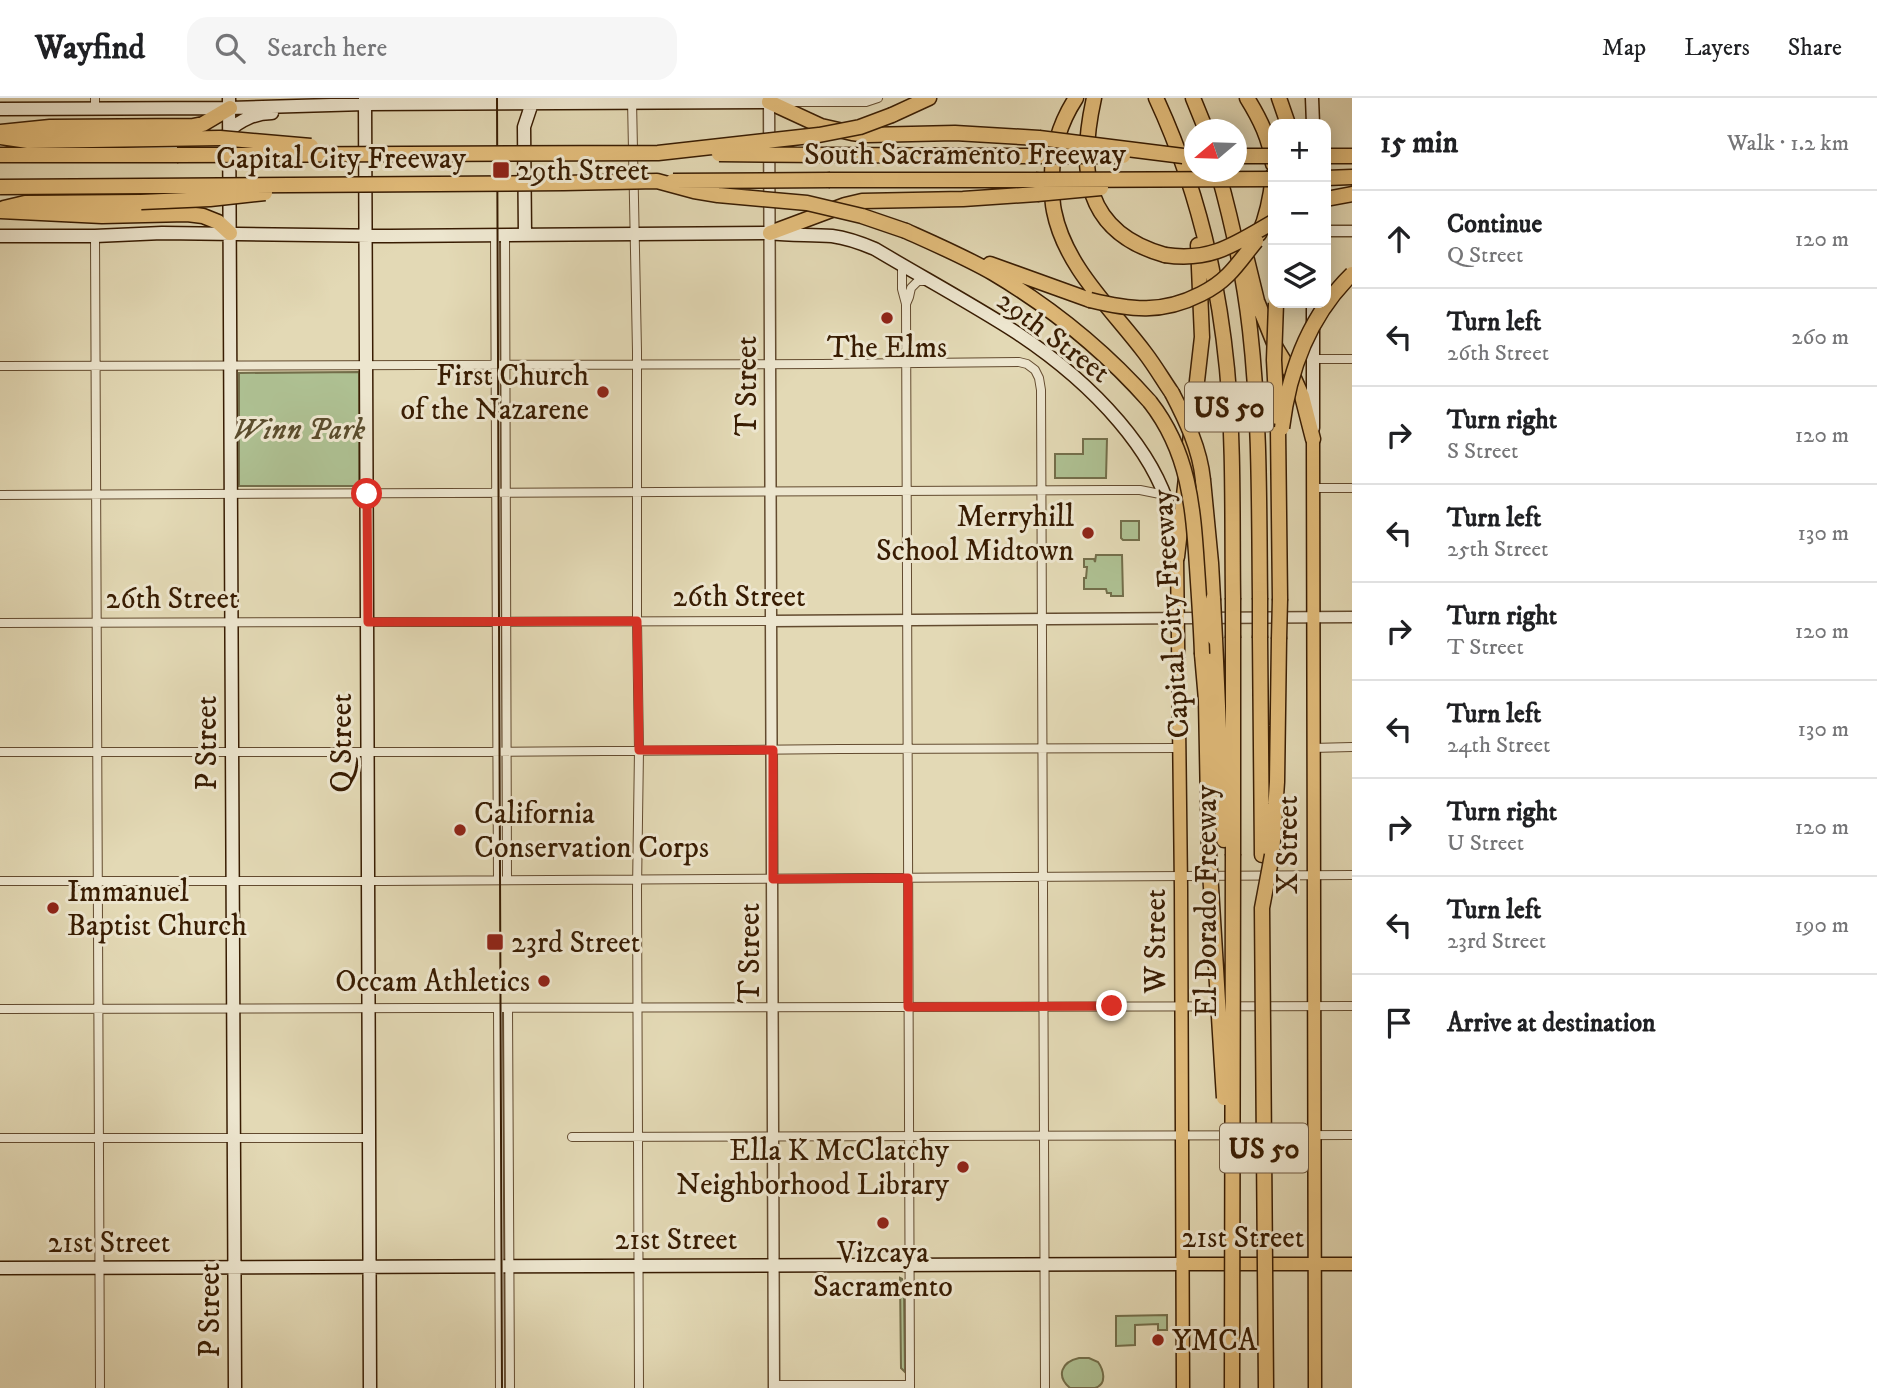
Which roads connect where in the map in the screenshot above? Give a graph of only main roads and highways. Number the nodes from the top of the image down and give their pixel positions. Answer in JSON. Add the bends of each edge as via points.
{"nodes":[{"id":1,"x":919,"y":98,"type":"edge"},
{"id":2,"x":929,"y":98,"type":"edge"},
{"id":3,"x":1076,"y":98,"type":"edge"},
{"id":4,"x":1094,"y":98,"type":"edge"},
{"id":5,"x":1156,"y":98,"type":"edge"},
{"id":6,"x":1193,"y":98,"type":"edge"},
{"id":7,"x":1247,"y":98,"type":"edge"},
{"id":8,"x":1279,"y":98,"type":"edge"},
{"id":9,"x":1312,"y":98,"type":"edge"},
{"id":10,"x":632,"y":100,"type":"edge"},
{"id":11,"x":769,"y":100,"type":"edge"},
{"id":12,"x":365,"y":101,"type":"edge"},
{"id":13,"x":500,"y":101,"type":"edge"},
{"id":14,"x":95,"y":103,"type":"edge"},
{"id":15,"x":230,"y":103,"type":"edge"},
{"id":16,"x":532,"y":103,"type":"junction"},
{"id":17,"x":304,"y":106,"type":"junction"},
{"id":18,"x":0,"y":109,"type":"edge"},
{"id":19,"x":892,"y":115,"type":"junction"},
{"id":20,"x":1202,"y":119,"type":"edge"},
{"id":21,"x":1286,"y":119,"type":"edge"},
{"id":22,"x":1312,"y":119,"type":"edge"},
{"id":23,"x":0,"y":134,"type":"edge"},
{"id":24,"x":225,"y":135,"type":"junction"},
{"id":25,"x":1268,"y":138,"type":"edge"},
{"id":26,"x":354,"y":153,"type":"junction"},
{"id":27,"x":658,"y":153,"type":"junction"},
{"id":28,"x":0,"y":155,"type":"edge"},
{"id":29,"x":1184,"y":155,"type":"edge"},
{"id":30,"x":1184,"y":156,"type":"edge"},
{"id":31,"x":1247,"y":156,"type":"edge"},
{"id":32,"x":1268,"y":156,"type":"edge"},
{"id":33,"x":1331,"y":156,"type":"edge"},
{"id":34,"x":1352,"y":156,"type":"edge"},
{"id":35,"x":1268,"y":176,"type":"edge"},
{"id":36,"x":1352,"y":177,"type":"edge"},
{"id":37,"x":1331,"y":178,"type":"edge"},
{"id":38,"x":657,"y":181,"type":"junction"},
{"id":39,"x":1222,"y":182,"type":"edge"},
{"id":40,"x":1272,"y":182,"type":"edge"},
{"id":41,"x":327,"y":185,"type":"junction"},
{"id":42,"x":0,"y":187,"type":"edge"},
{"id":43,"x":1036,"y":187,"type":"junction"},
{"id":44,"x":1223,"y":188,"type":"junction"},
{"id":45,"x":0,"y":211,"type":"edge"},
{"id":46,"x":1199,"y":219,"type":"junction"},
{"id":47,"x":1268,"y":225,"type":"edge"},
{"id":48,"x":230,"y":233,"type":"junction"},
{"id":49,"x":770,"y":233,"type":"junction"},
{"id":50,"x":525,"y":235,"type":"junction"},
{"id":51,"x":0,"y":236,"type":"edge"},
{"id":52,"x":365,"y":236,"type":"junction"},
{"id":53,"x":961,"y":256,"type":"junction"},
{"id":54,"x":1352,"y":274,"type":"edge"},
{"id":55,"x":1276,"y":308,"type":"edge"},
{"id":56,"x":1313,"y":308,"type":"edge"},
{"id":57,"x":1280,"y":429,"type":"junction"},
{"id":58,"x":1313,"y":439,"type":"junction"},
{"id":59,"x":1166,"y":495,"type":"joint"},
{"id":60,"x":1177,"y":557,"type":"junction"},
{"id":61,"x":1222,"y":854,"type":"junction"},
{"id":62,"x":1267,"y":855,"type":"junction"},
{"id":63,"x":1233,"y":1042,"type":"joint"},
{"id":64,"x":1233,"y":1247,"type":"junction"},
{"id":65,"x":1315,"y":1263,"type":"junction"},
{"id":66,"x":1182,"y":1264,"type":"junction"},
{"id":67,"x":1352,"y":1264,"type":"edge"},
{"id":68,"x":235,"y":1266,"type":"junction"},
{"id":69,"x":370,"y":1266,"type":"junction"},
{"id":70,"x":0,"y":1268,"type":"edge"},
{"id":71,"x":235,"y":1388,"type":"edge"},
{"id":72,"x":370,"y":1388,"type":"edge"},
{"id":73,"x":1183,"y":1388,"type":"edge"},
{"id":74,"x":1232,"y":1388,"type":"edge"},
{"id":75,"x":1266,"y":1388,"type":"edge"},
{"id":76,"x":1315,"y":1388,"type":"edge"}],
"edges":[{"from":1,"to":19,"type":"highway"},
{"from":2,"to":19,"type":"highway","name":"Capital City Freeway"},
{"from":3,"to":61,"type":"highway","bridge":true,"via":[[1062,125],[1051,168],[1053,208],[1060,233],[1079,268],[1172,393],[1195,447],[1203,480],[1213,599]]},
{"from":4,"to":47,"type":"highway","bridge":true,"via":[[1087,128],[1086,170],[1093,197],[1108,223],[1121,234],[1165,256],[1194,257],[1227,248]]},
{"from":5,"to":46,"type":"highway","name":"El Dorado Freeway","number":"US 50"},
{"from":6,"to":20,"type":"highway"},
{"from":7,"to":25,"type":"highway"},
{"from":8,"to":21,"type":"highway"},
{"from":9,"to":22,"type":"main road"},
{"from":10,"to":11,"type":"main road"},
{"from":10,"to":16,"type":"main road"},
{"from":11,"to":29,"type":"highway","bridge":true,"via":[[821,125],[852,133],[981,134]]},
{"from":12,"to":13,"type":"main road"},
{"from":12,"to":17,"type":"main road"},
{"from":12,"to":52,"type":"main road","name":"Q Street"},
{"from":13,"to":16,"type":"main road"},
{"from":14,"to":15,"type":"main road"},
{"from":14,"to":18,"type":"main road"},
{"from":15,"to":17,"type":"main road"},
{"from":15,"to":23,"type":"highway","via":[[192,127],[30,128]]},
{"from":15,"to":24,"type":"main road","name":"P Street"},
{"from":16,"to":50,"type":"main road","via":[[524,127]]},
{"from":17,"to":24,"type":"main road","via":[[295,113],[251,117]]},
{"from":19,"to":27,"type":"highway","name":"Capital City Freeway","bridge":true,"via":[[819,135]]},
{"from":23,"to":24,"type":"highway","via":[[28,141]]},
{"from":24,"to":26,"type":"highway","bridge":true},
{"from":24,"to":48,"type":"main road","name":"P Street"},
{"from":26,"to":27,"type":"highway","name":"Capital City Freeway","bridge":true},
{"from":26,"to":28,"type":"highway","name":"Capital City Freeway","bridge":true},
{"from":27,"to":30,"type":"highway","name":"South Sacramento Freeway","bridge":true},
{"from":31,"to":32,"type":"highway","bridge":true},
{"from":33,"to":34,"type":"highway"},
{"from":35,"to":43,"type":"highway","name":"South Sacramento Freeway","bridge":true},
{"from":36,"to":37,"type":"highway"},
{"from":38,"to":41,"type":"highway","name":"Capital City Freeway","bridge":true},
{"from":38,"to":43,"type":"highway","name":"South Sacramento Freeway","bridge":true,"via":[[830,180]]},
{"from":38,"to":53,"type":"highway","name":"Capital City Freeway","bridge":true,"via":[[718,195],[807,202],[906,231]]},
{"from":39,"to":44,"type":"highway","name":"El Dorado Freeway","number":"US 50"},
{"from":40,"to":53,"type":"highway","bridge":true,"via":[[1256,241],[1228,275],[1190,299],[1163,307],[1118,307],[1090,300]]},
{"from":41,"to":42,"type":"highway","name":"Capital City Freeway","bridge":true},
{"from":41,"to":45,"type":"highway","bridge":true,"via":[[210,199],[25,203]]},
{"from":43,"to":49,"type":"highway","via":[[963,199],[862,201]]},
{"from":44,"to":58,"type":"highway","via":[[1257,301],[1302,396]]},
{"from":44,"to":62,"type":"highway","name":"El Dorado Freeway","number":"US 50","bridge":true,"via":[[1251,341]]},
{"from":45,"to":48,"type":"highway","via":[[187,214],[218,222]]},
{"from":46,"to":60,"type":"highway","via":[[1202,337]]},
{"from":46,"to":61,"type":"highway","name":"El Dorado Freeway","number":"US 50","bridge":true,"via":[[1218,303],[1231,446],[1233,638]]},
{"from":48,"to":51,"type":"main road","name":"29th Street"},
{"from":48,"to":52,"type":"main road","name":"29th Street"},
{"from":48,"to":68,"type":"main road","name":"P Street"},
{"from":49,"to":50,"type":"main road","name":"29th Street"},
{"from":49,"to":59,"type":"main road","name":"29th Street","via":[[845,238],[875,249],[1018,334],[1065,369],[1108,411],[1138,446]]},
{"from":50,"to":52,"type":"main road","name":"29th Street"},
{"from":52,"to":69,"type":"main road","name":"Q Street"},
{"from":53,"to":61,"type":"highway","name":"Capital City Freeway","bridge":true,"via":[[1068,324],[1150,402],[1171,435],[1188,481],[1194,519]]},
{"from":54,"to":57,"type":"highway","bridge":true,"via":[[1322,309],[1301,348]]},
{"from":55,"to":57,"type":"highway","bridge":true,"via":[[1274,360]]},
{"from":56,"to":58,"type":"main road","name":"X Street"},
{"from":57,"to":62,"type":"highway","bridge":true,"via":[[1277,782]]},
{"from":58,"to":65,"type":"main road","name":"X Street"},
{"from":59,"to":60,"type":"main road","name":"W Street"},
{"from":60,"to":66,"type":"main road","name":"W Street"},
{"from":61,"to":63,"type":"highway","name":"El Dorado Freeway","number":"US 50","bridge":true},
{"from":61,"to":64,"type":"highway","name":"Capital City Freeway","bridge":true},
{"from":62,"to":75,"type":"highway","number":"US 50","bridge":true,"via":[[1262,908]]},
{"from":63,"to":64,"type":"highway","name":"Capital City Freeway","number":"US 50","bridge":true},
{"from":64,"to":74,"type":"highway","name":"Capital City Freeway","bridge":true},
{"from":65,"to":66,"type":"main road","name":"21st Street"},
{"from":65,"to":67,"type":"main road","name":"21st Street"},
{"from":65,"to":76,"type":"main road","name":"X Street"},
{"from":66,"to":69,"type":"main road","name":"21st Street"},
{"from":66,"to":73,"type":"main road","name":"W Street"},
{"from":68,"to":69,"type":"main road","name":"21st Street"},
{"from":68,"to":70,"type":"main road","name":"21st Street"},
{"from":68,"to":71,"type":"main road","name":"P Street"},
{"from":69,"to":72,"type":"main road","name":"Q Street"}]}
